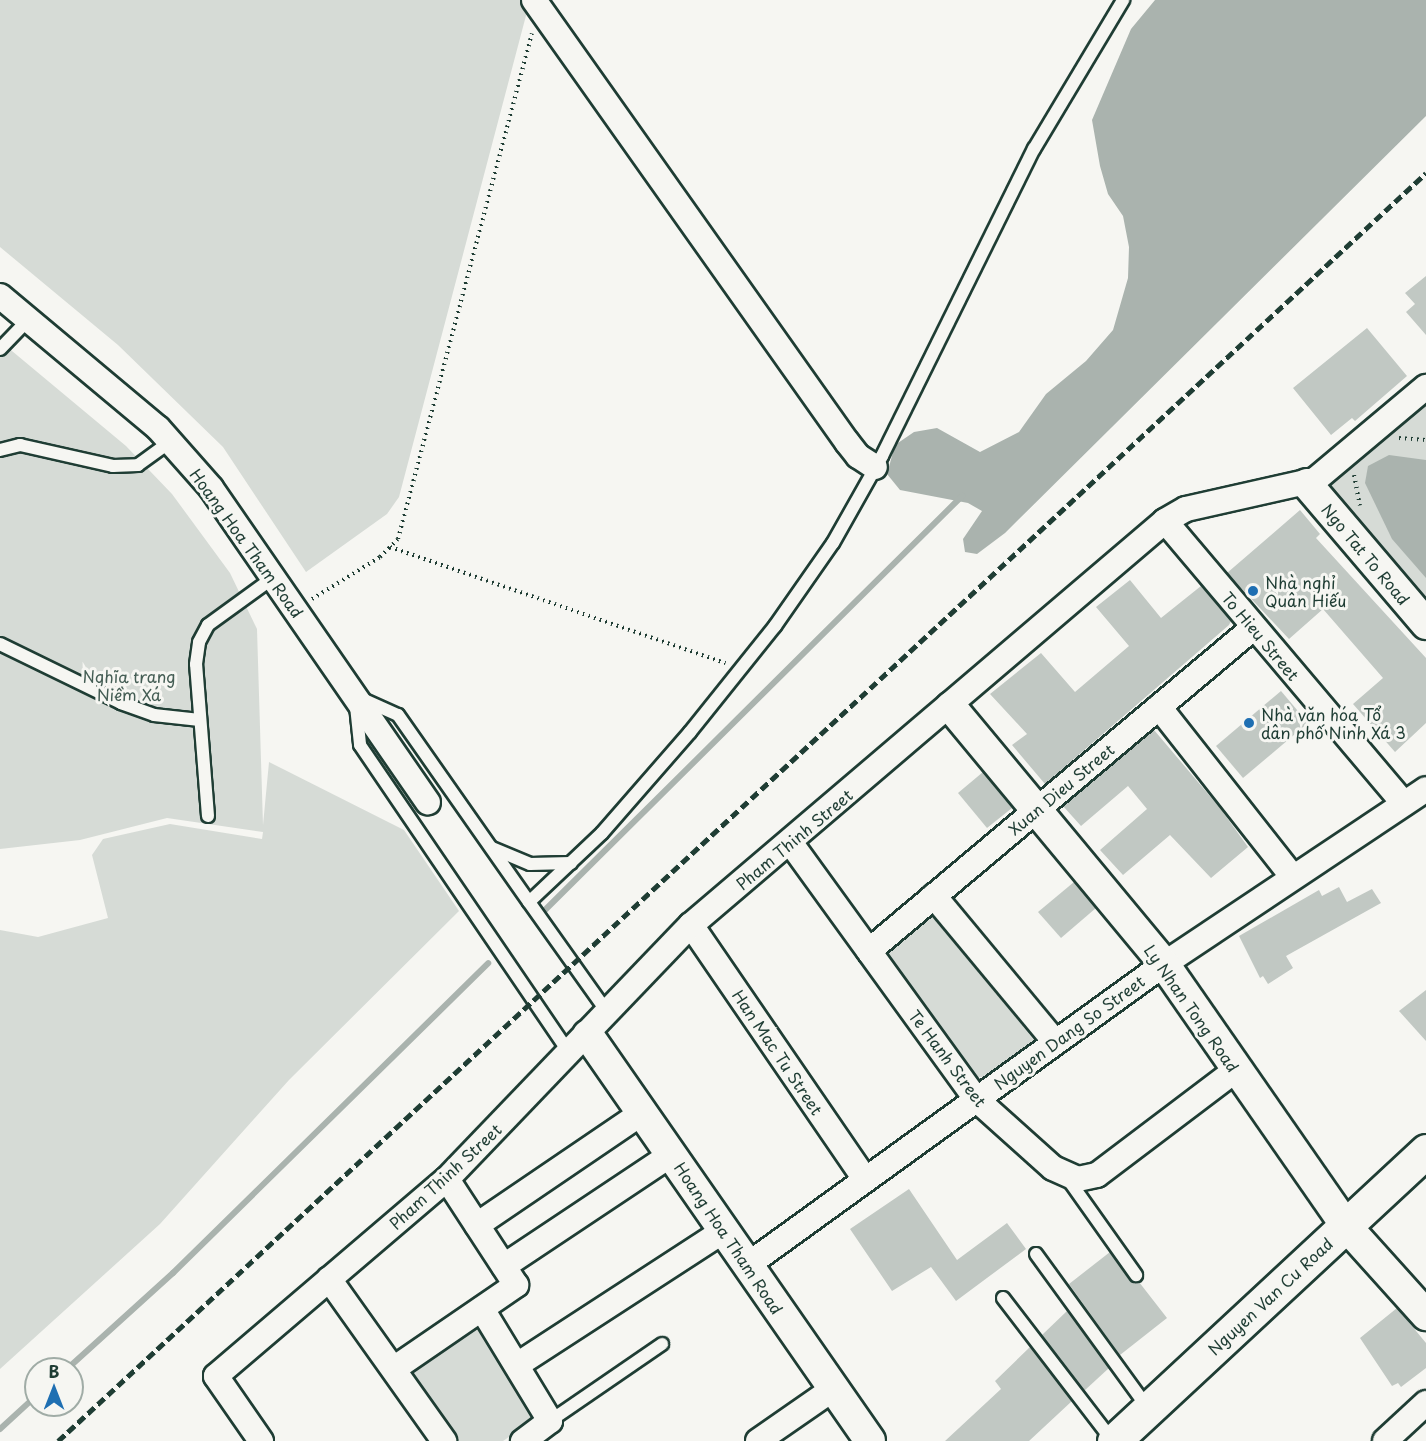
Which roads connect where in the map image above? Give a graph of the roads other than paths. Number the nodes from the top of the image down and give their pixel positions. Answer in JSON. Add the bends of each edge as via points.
{"nodes":[{"id":1,"x":1123,"y":0,"type":"edge"},
{"id":2,"x":536,"y":3,"type":"edge"},
{"id":3,"x":0,"y":296,"type":"edge"},
{"id":4,"x":29,"y":319,"type":"junction"},
{"id":5,"x":0,"y":349,"type":"edge"},
{"id":6,"x":1426,"y":387,"type":"edge"},
{"id":7,"x":170,"y":442,"type":"junction"},
{"id":8,"x":0,"y":450,"type":"edge"},
{"id":9,"x":875,"y":467,"type":"junction"},
{"id":10,"x":1307,"y":484,"type":"junction"},
{"id":11,"x":1166,"y":521,"type":"junction"},
{"id":12,"x":274,"y":577,"type":"junction"},
{"id":13,"x":1426,"y":624,"type":"edge"},
{"id":14,"x":1253,"y":628,"type":"junction"},
{"id":15,"x":0,"y":644,"type":"edge"},
{"id":16,"x":355,"y":696,"type":"junction"},
{"id":17,"x":951,"y":707,"type":"junction"},
{"id":18,"x":1159,"y":707,"type":"junction"},
{"id":19,"x":200,"y":720,"type":"junction"},
{"id":20,"x":1426,"y":789,"type":"edge"},
{"id":21,"x":428,"y":802,"type":"dead end"},
{"id":22,"x":1404,"y":804,"type":"junction"},
{"id":23,"x":1036,"y":810,"type":"junction"},
{"id":24,"x":208,"y":816,"type":"dead end"},
{"id":25,"x":790,"y":842,"type":"junction"},
{"id":26,"x":491,"y":848,"type":"junction"},
{"id":27,"x":571,"y":863,"type":"junction"},
{"id":28,"x":1293,"y":877,"type":"junction"},
{"id":29,"x":934,"y":896,"type":"junction"},
{"id":30,"x":529,"y":902,"type":"junction"},
{"id":31,"x":691,"y":926,"type":"junction"},
{"id":32,"x":869,"y":951,"type":"junction"},
{"id":33,"x":1164,"y":964,"type":"junction"},
{"id":34,"x":608,"y":1013,"type":"junction"},
{"id":35,"x":1055,"y":1042,"type":"junction"},
{"id":36,"x":579,"y":1044,"type":"junction"},
{"id":37,"x":1236,"y":1070,"type":"junction"},
{"id":38,"x":976,"y":1099,"type":"junction"},
{"id":39,"x":643,"y":1112,"type":"junction"},
{"id":40,"x":1426,"y":1151,"type":"edge"},
{"id":41,"x":672,"y":1154,"type":"junction"},
{"id":42,"x":1064,"y":1173,"type":"junction"},
{"id":43,"x":447,"y":1179,"type":"junction"},
{"id":44,"x":865,"y":1179,"type":"junction"},
{"id":45,"x":477,"y":1226,"type":"junction"},
{"id":46,"x":1346,"y":1227,"type":"junction"},
{"id":47,"x":725,"y":1230,"type":"junction"},
{"id":48,"x":1036,"y":1254,"type":"dead end"},
{"id":49,"x":749,"y":1264,"type":"junction"},
{"id":50,"x":504,"y":1266,"type":"junction"},
{"id":51,"x":1136,"y":1275,"type":"dead end"},
{"id":52,"x":330,"y":1279,"type":"junction"},
{"id":53,"x":1003,"y":1298,"type":"dead end"},
{"id":54,"x":482,"y":1309,"type":"junction"},
{"id":55,"x":1426,"y":1315,"type":"edge"},
{"id":56,"x":662,"y":1344,"type":"dead end"},
{"id":57,"x":517,"y":1365,"type":"junction"},
{"id":58,"x":395,"y":1368,"type":"junction"},
{"id":59,"x":833,"y":1389,"type":"junction"},
{"id":60,"x":1426,"y":1403,"type":"edge"},
{"id":61,"x":1149,"y":1409,"type":"junction"},
{"id":62,"x":550,"y":1421,"type":"junction"},
{"id":63,"x":261,"y":1441,"type":"edge"},
{"id":64,"x":444,"y":1441,"type":"edge"},
{"id":65,"x":523,"y":1441,"type":"edge"},
{"id":66,"x":758,"y":1441,"type":"edge"},
{"id":67,"x":870,"y":1441,"type":"edge"},
{"id":68,"x":1114,"y":1441,"type":"edge"},
{"id":69,"x":1385,"y":1441,"type":"edge"}],
"edges":[{"from":1,"to":9,"type":"lane","via":[[1034,149]]},
{"from":2,"to":9,"type":"street","via":[[847,442],[858,456]]},
{"from":3,"to":4,"type":"street","name":"Hoang Hoa Tham Road"},
{"from":4,"to":5,"type":"lane"},
{"from":4,"to":7,"type":"street","name":"Hoang Hoa Tham Road"},
{"from":6,"to":10,"type":"street","name":"Pham Thinh Street"},
{"from":7,"to":8,"type":"lane","via":[[138,465],[113,466],[20,445]]},
{"from":7,"to":12,"type":"street","name":"Hoang Hoa Tham Road","via":[[211,488]]},
{"from":9,"to":27,"type":"lane","via":[[833,543],[740,669],[609,824]]},
{"from":10,"to":11,"type":"street","name":"Pham Thinh Street","via":[[1186,509]]},
{"from":10,"to":13,"type":"street","name":"Ngo Tat To Road"},
{"from":11,"to":14,"type":"street","name":"To Hieu Street"},
{"from":11,"to":17,"type":"street","name":"Pham Thinh Street"},
{"from":12,"to":16,"type":"street","name":"Hoang Hoa Tham Road"},
{"from":12,"to":19,"type":"lane","via":[[208,625],[199,642],[196,664]]},
{"from":14,"to":18,"type":"street","name":"Xuan Dieu Street"},
{"from":14,"to":22,"type":"street","name":"To Hieu Street"},
{"from":15,"to":19,"type":"lane","via":[[121,703],[153,715]]},
{"from":16,"to":21,"type":"street","name":"Hoang Hoa Tham Road"},
{"from":16,"to":26,"type":"lane","via":[[398,716]]},
{"from":16,"to":36,"type":"lane","via":[[360,745]]},
{"from":17,"to":23,"type":"street","name":"Ly Nhan Tong Road"},
{"from":17,"to":25,"type":"street","name":"Pham Thinh Street"},
{"from":18,"to":23,"type":"street","name":"Xuan Dieu Street"},
{"from":18,"to":28,"type":"street"},
{"from":19,"to":24,"type":"lane"},
{"from":20,"to":22,"type":"street","name":"Nguyen Dang So Street"},
{"from":22,"to":28,"type":"street","name":"Nguyen Dang So Street"},
{"from":23,"to":29,"type":"street","name":"Xuan Dieu Street"},
{"from":23,"to":33,"type":"street","name":"Ly Nhan Tong Road"},
{"from":25,"to":31,"type":"street","name":"Pham Thinh Street"},
{"from":25,"to":32,"type":"street","name":"Te Hanh Street"},
{"from":26,"to":27,"type":"lane","via":[[530,864]]},
{"from":26,"to":30,"type":"lane"},
{"from":27,"to":30,"type":"lane"},
{"from":28,"to":33,"type":"street","name":"Nguyen Dang So Street"},
{"from":29,"to":32,"type":"street","name":"Xuan Dieu Street"},
{"from":29,"to":35,"type":"street"},
{"from":30,"to":34,"type":"lane"},
{"from":31,"to":34,"type":"street","name":"Pham Thinh Street"},
{"from":31,"to":44,"type":"street","name":"Han Mac Tu Street"},
{"from":32,"to":38,"type":"street","name":"Te Hanh Street"},
{"from":33,"to":35,"type":"street","name":"Nguyen Dang So Street"},
{"from":33,"to":37,"type":"street","name":"Ly Nhan Tong Road"},
{"from":34,"to":36,"type":"street","name":"Pham Thinh Street"},
{"from":35,"to":38,"type":"street","name":"Nguyen Dang So Street"},
{"from":36,"to":39,"type":"street","name":"Hoang Hoa Tham Road"},
{"from":36,"to":43,"type":"street","name":"Pham Thinh Street"},
{"from":37,"to":42,"type":"street","name":"Te Hanh Street","via":[[1097,1175],[1085,1180]]},
{"from":37,"to":46,"type":"street","name":"Ly Nhan Tong Road"},
{"from":38,"to":42,"type":"street","name":"Te Hanh Street","via":[[1020,1142]]},
{"from":38,"to":44,"type":"street","name":"Nguyen Dang So Street"},
{"from":39,"to":41,"type":"street","name":"Hoang Hoa Tham Road"},
{"from":39,"to":45,"type":"street"},
{"from":40,"to":46,"type":"main road","name":"Nguyen Van Cu Road"},
{"from":41,"to":47,"type":"street","name":"Hoang Hoa Tham Road"},
{"from":41,"to":50,"type":"street"},
{"from":42,"to":51,"type":"lane"},
{"from":43,"to":45,"type":"street"},
{"from":43,"to":52,"type":"street","name":"Pham Thinh Street"},
{"from":44,"to":49,"type":"street","name":"Nguyen Dang So Street"},
{"from":45,"to":50,"type":"street"},
{"from":46,"to":55,"type":"street","name":"Ly Nhan Tong Road"},
{"from":46,"to":61,"type":"main road","name":"Nguyen Van Cu Road"},
{"from":47,"to":49,"type":"street","name":"Hoang Hoa Tham Road"},
{"from":47,"to":57,"type":"street"},
{"from":48,"to":61,"type":"lane"},
{"from":49,"to":59,"type":"street","name":"Hoang Hoa Tham Road"},
{"from":50,"to":54,"type":"street","via":[[516,1285]]},
{"from":52,"to":58,"type":"street"},
{"from":52,"to":63,"type":"street","name":"Pham Thinh Street","via":[[216,1376]]},
{"from":53,"to":68,"type":"lane"},
{"from":54,"to":57,"type":"street"},
{"from":54,"to":58,"type":"street"},
{"from":56,"to":62,"type":"lane"},
{"from":57,"to":62,"type":"street"},
{"from":58,"to":64,"type":"street"},
{"from":59,"to":66,"type":"street"},
{"from":59,"to":67,"type":"street","name":"Hoang Hoa Tham Road"},
{"from":60,"to":69,"type":"street"},
{"from":61,"to":68,"type":"main road","name":"Nguyen Van Cu Road"},
{"from":62,"to":65,"type":"street"}]}
